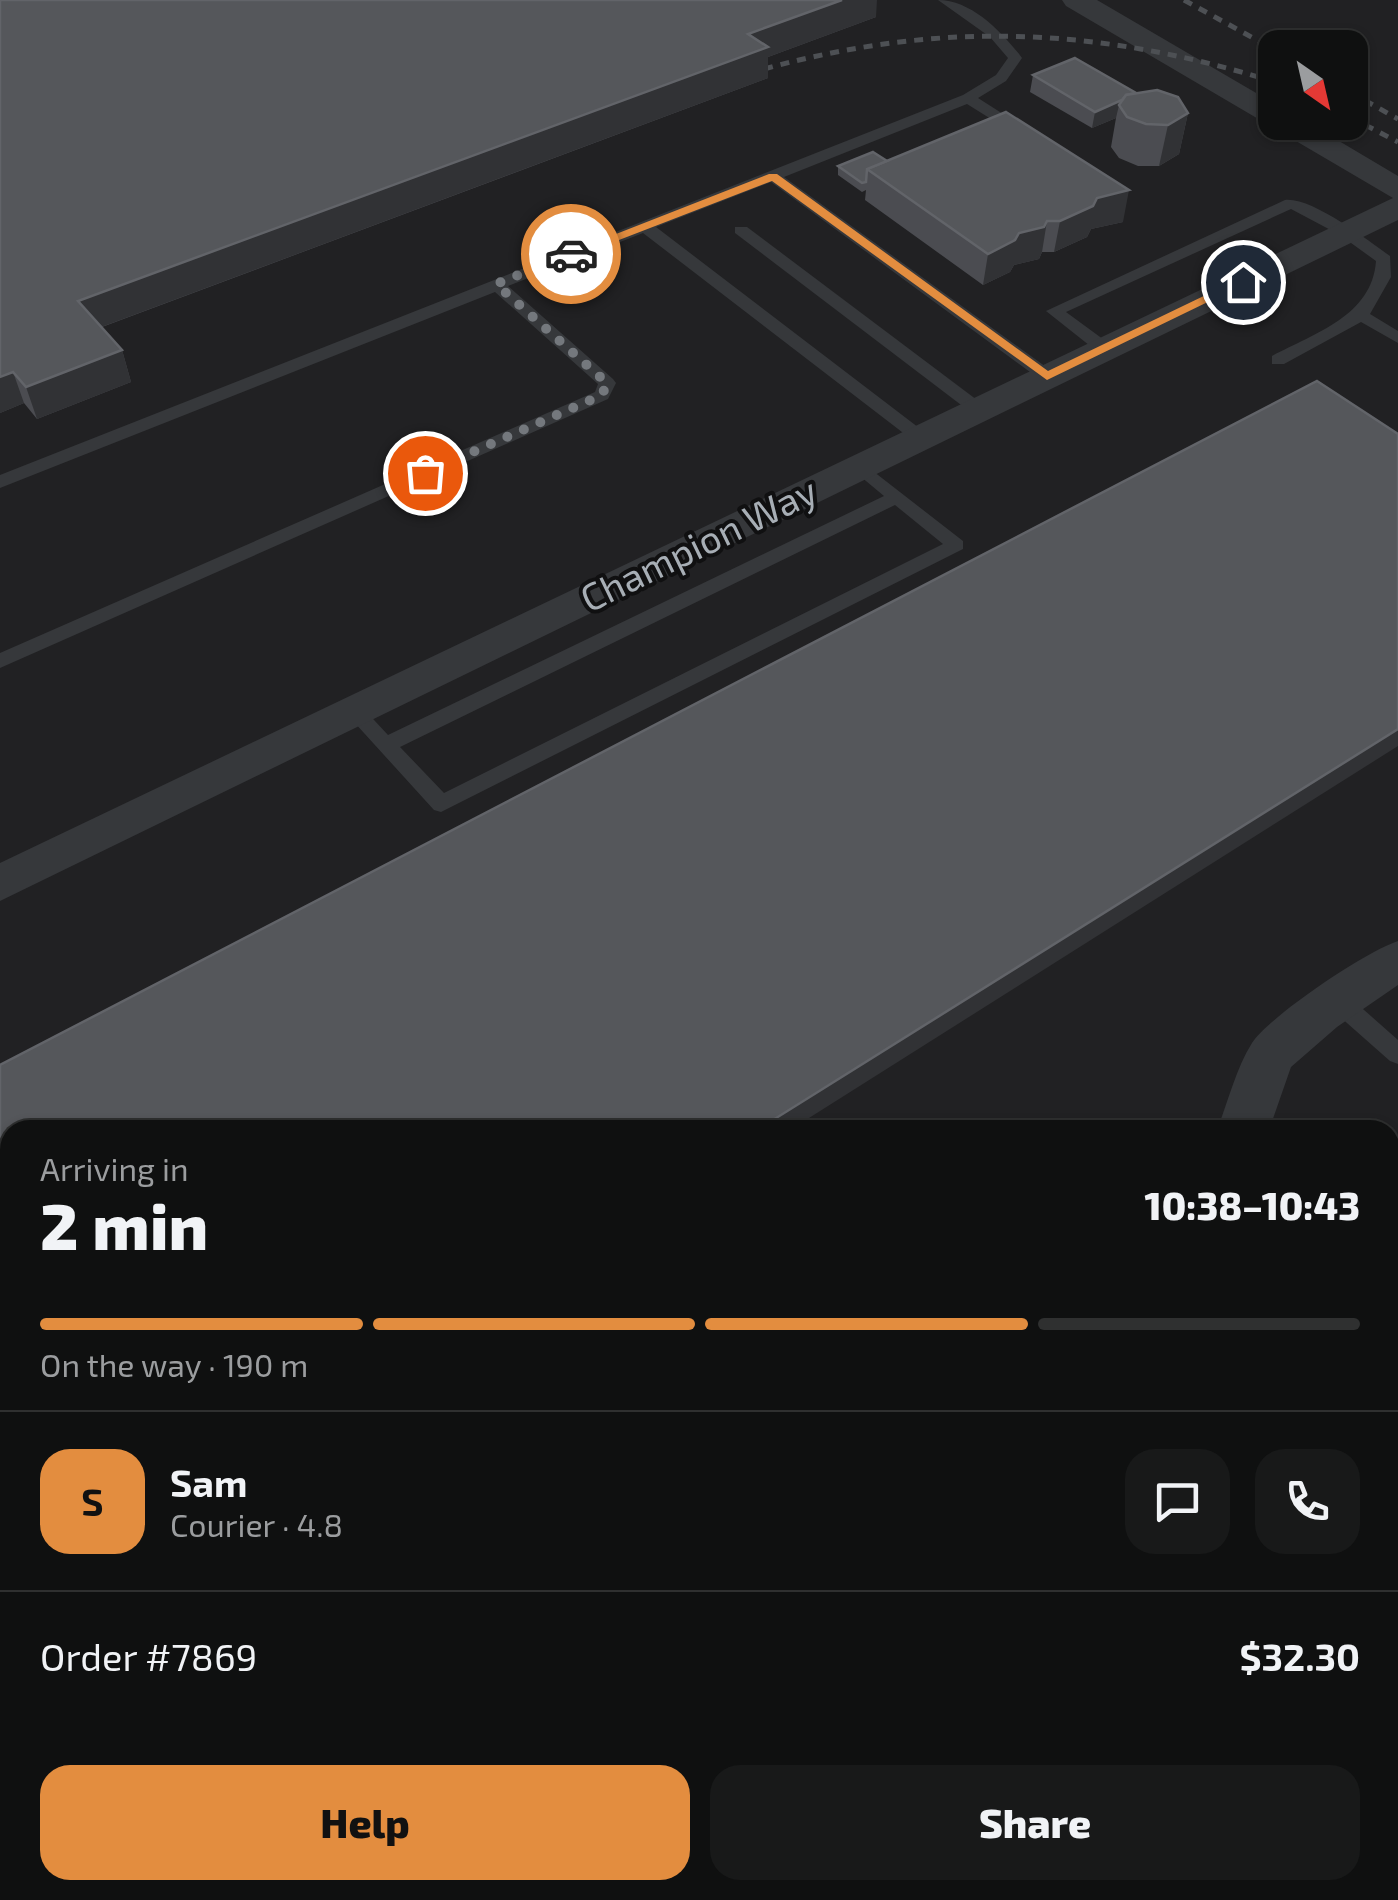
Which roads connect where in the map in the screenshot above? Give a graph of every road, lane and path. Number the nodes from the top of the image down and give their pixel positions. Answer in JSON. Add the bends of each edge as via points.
{"nodes":[{"id":1,"x":945,"y":0,"type":"edge"},
{"id":2,"x":1076,"y":0,"type":"edge"},
{"id":3,"x":968,"y":98,"type":"junction"},
{"id":4,"x":1258,"y":107,"type":"edge"},
{"id":5,"x":1030,"y":137,"type":"edge"},
{"id":6,"x":1314,"y":140,"type":"edge"},
{"id":7,"x":773,"y":176,"type":"junction"},
{"id":8,"x":1398,"y":190,"type":"edge"},
{"id":9,"x":1398,"y":207,"type":"edge"},
{"id":10,"x":643,"y":226,"type":"junction"},
{"id":11,"x":741,"y":230,"type":"dead end"},
{"id":12,"x":1346,"y":232,"type":"junction"},
{"id":13,"x":496,"y":284,"type":"junction"},
{"id":14,"x":1362,"y":315,"type":"junction"},
{"id":15,"x":1398,"y":338,"type":"edge"},
{"id":16,"x":1105,"y":349,"type":"junction"},
{"id":17,"x":1278,"y":360,"type":"dead end"},
{"id":18,"x":1047,"y":376,"type":"junction"},
{"id":19,"x":979,"y":410,"type":"junction"},
{"id":20,"x":921,"y":438,"type":"junction"},
{"id":21,"x":860,"y":467,"type":"junction"},
{"id":22,"x":0,"y":482,"type":"edge"},
{"id":23,"x":897,"y":497,"type":"junction"},
{"id":24,"x":0,"y":662,"type":"edge"},
{"id":25,"x":354,"y":711,"type":"junction"},
{"id":26,"x":385,"y":746,"type":"junction"},
{"id":27,"x":0,"y":882,"type":"edge"},
{"id":28,"x":1398,"y":960,"type":"edge"},
{"id":29,"x":1338,"y":1001,"type":"junction"},
{"id":30,"x":1398,"y":1054,"type":"edge"},
{"id":31,"x":1246,"y":1120,"type":"edge"}],
"edges":[{"from":1,"to":3,"type":"lane","via":[[996,34],[1015,58],[1001,78]]},
{"from":2,"to":4,"type":"street"},
{"from":3,"to":5,"type":"lane"},
{"from":3,"to":7,"type":"lane"},
{"from":6,"to":8,"type":"street"},
{"from":7,"to":10,"type":"lane"},
{"from":7,"to":18,"type":"lane"},
{"from":9,"to":12,"type":"street","name":"Champion Way"},
{"from":10,"to":13,"type":"lane"},
{"from":10,"to":20,"type":"lane"},
{"from":11,"to":19,"type":"lane"},
{"from":12,"to":14,"type":"lane","via":[[1384,259],[1383,277]]},
{"from":12,"to":16,"type":"street","name":"Champion Way"},
{"from":12,"to":16,"type":"lane","via":[[1291,203],[1054,311]]},
{"from":13,"to":22,"type":"lane"},
{"from":13,"to":24,"type":"lane","via":[[607,383],[602,395]]},
{"from":14,"to":15,"type":"lane"},
{"from":14,"to":17,"type":"lane"},
{"from":16,"to":18,"type":"street","name":"Champion Way"},
{"from":18,"to":19,"type":"street","name":"Champion Way"},
{"from":19,"to":20,"type":"street","name":"Champion Way"},
{"from":20,"to":21,"type":"street","name":"Champion Way"},
{"from":21,"to":23,"type":"lane"},
{"from":21,"to":25,"type":"street","name":"Champion Way"},
{"from":23,"to":26,"type":"lane"},
{"from":23,"to":26,"type":"lane","via":[[956,545],[441,804]]},
{"from":25,"to":26,"type":"lane"},
{"from":25,"to":27,"type":"street","name":"Champion Way"},
{"from":28,"to":29,"type":"street"},
{"from":29,"to":30,"type":"lane"},
{"from":29,"to":31,"type":"street","via":[[1272,1055]]}]}
